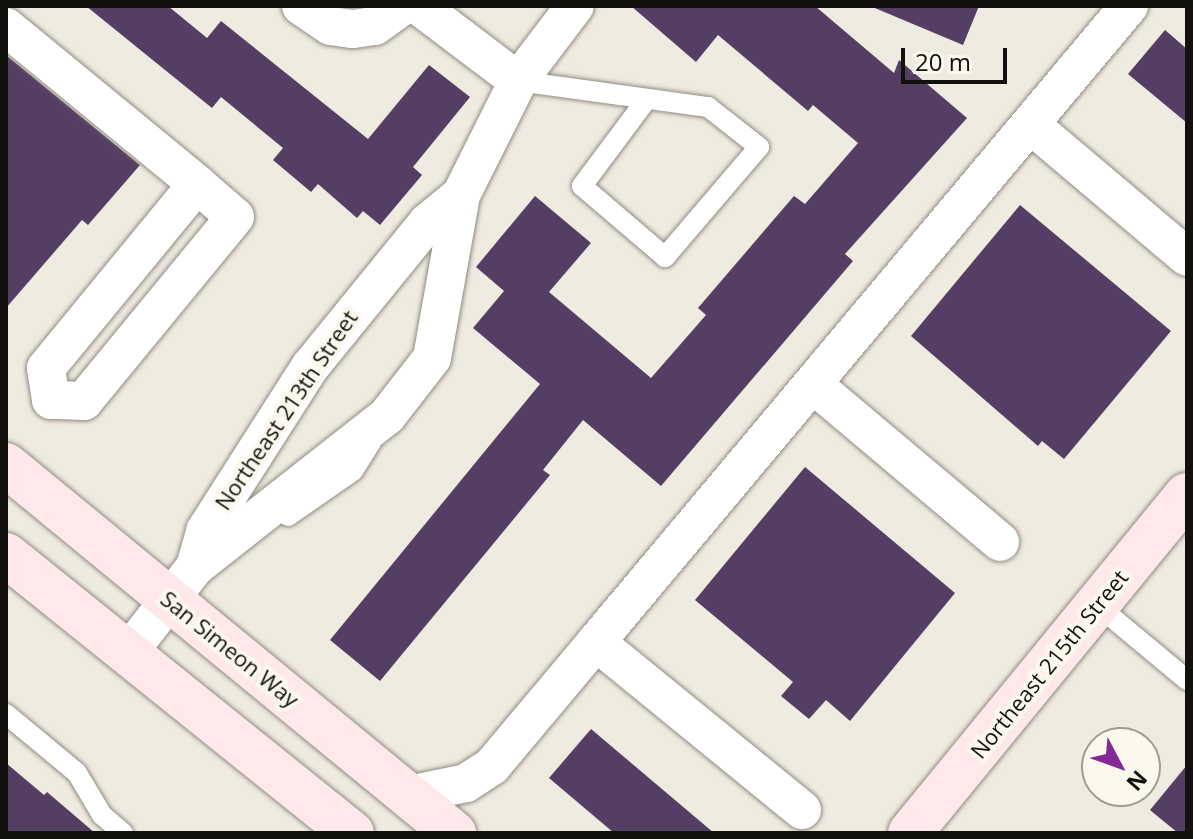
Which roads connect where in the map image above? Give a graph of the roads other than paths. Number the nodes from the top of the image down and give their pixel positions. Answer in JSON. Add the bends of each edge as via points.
{"nodes":[{"id":1,"x":301,"y":6,"type":"edge"},
{"id":2,"x":403,"y":6,"type":"edge"},
{"id":3,"x":419,"y":6,"type":"edge"},
{"id":4,"x":575,"y":6,"type":"edge"},
{"id":5,"x":1129,"y":6,"type":"edge"},
{"id":6,"x":6,"y":27,"type":"edge"},
{"id":7,"x":518,"y":81,"type":"junction"},
{"id":8,"x":646,"y":100,"type":"junction"},
{"id":9,"x":1031,"y":125,"type":"junction"},
{"id":10,"x":197,"y":184,"type":"junction"},
{"id":11,"x":461,"y":195,"type":"junction"},
{"id":12,"x":1187,"y":257,"type":"edge"},
{"id":13,"x":815,"y":386,"type":"junction"},
{"id":14,"x":6,"y":465,"type":"edge"},
{"id":15,"x":1187,"y":495,"type":"edge"},
{"id":16,"x":1000,"y":542,"type":"dead end"},
{"id":17,"x":6,"y":555,"type":"edge"},
{"id":18,"x":196,"y":572,"type":"junction"},
{"id":19,"x":1097,"y":605,"type":"junction"},
{"id":20,"x":596,"y":642,"type":"junction"},
{"id":21,"x":128,"y":653,"type":"junction"},
{"id":22,"x":1187,"y":680,"type":"edge"},
{"id":23,"x":6,"y":714,"type":"edge"},
{"id":24,"x":408,"y":795,"type":"junction"},
{"id":25,"x":802,"y":810,"type":"dead end"},
{"id":26,"x":123,"y":833,"type":"edge"},
{"id":27,"x":352,"y":833,"type":"edge"},
{"id":28,"x":454,"y":833,"type":"edge"},
{"id":29,"x":910,"y":833,"type":"edge"}],
"edges":[{"from":1,"to":2,"type":"street","via":[[331,26],[353,29],[375,26]]},
{"from":3,"to":7,"type":"street"},
{"from":4,"to":7,"type":"street","name":"Northeast 213th Street"},
{"from":5,"to":9,"type":"street"},
{"from":6,"to":10,"type":"street"},
{"from":7,"to":8,"type":"lane"},
{"from":7,"to":11,"type":"street","name":"Northeast 213th Street"},
{"from":8,"to":8,"type":"lane","via":[[582,186],[665,257],[759,147],[708,107]]},
{"from":9,"to":12,"type":"street"},
{"from":9,"to":13,"type":"street"},
{"from":10,"to":10,"type":"street","via":[[235,217],[84,401],[51,400],[46,368]]},
{"from":11,"to":18,"type":"street","name":"Northeast 213th Street","via":[[427,223],[310,367],[205,531]]},
{"from":11,"to":18,"type":"street","name":"Northeast 213th Street","via":[[432,358],[387,416],[243,527]]},
{"from":13,"to":16,"type":"street"},
{"from":13,"to":20,"type":"street"},
{"from":14,"to":18,"type":"street","name":"San Simeon Way"},
{"from":15,"to":19,"type":"street","name":"Northeast 215th Street"},
{"from":17,"to":21,"type":"street"},
{"from":18,"to":21,"type":"street","name":"Northeast 213th Street"},
{"from":18,"to":24,"type":"street","name":"San Simeon Way"},
{"from":19,"to":22,"type":"lane"},
{"from":19,"to":29,"type":"street","name":"Northeast 215th Street"},
{"from":20,"to":24,"type":"street","via":[[518,737],[479,774],[466,783]]},
{"from":20,"to":25,"type":"street"},
{"from":21,"to":27,"type":"street"},
{"from":23,"to":26,"type":"lane","via":[[77,773],[102,815]]},
{"from":24,"to":28,"type":"street","name":"San Simeon Way"}]}
